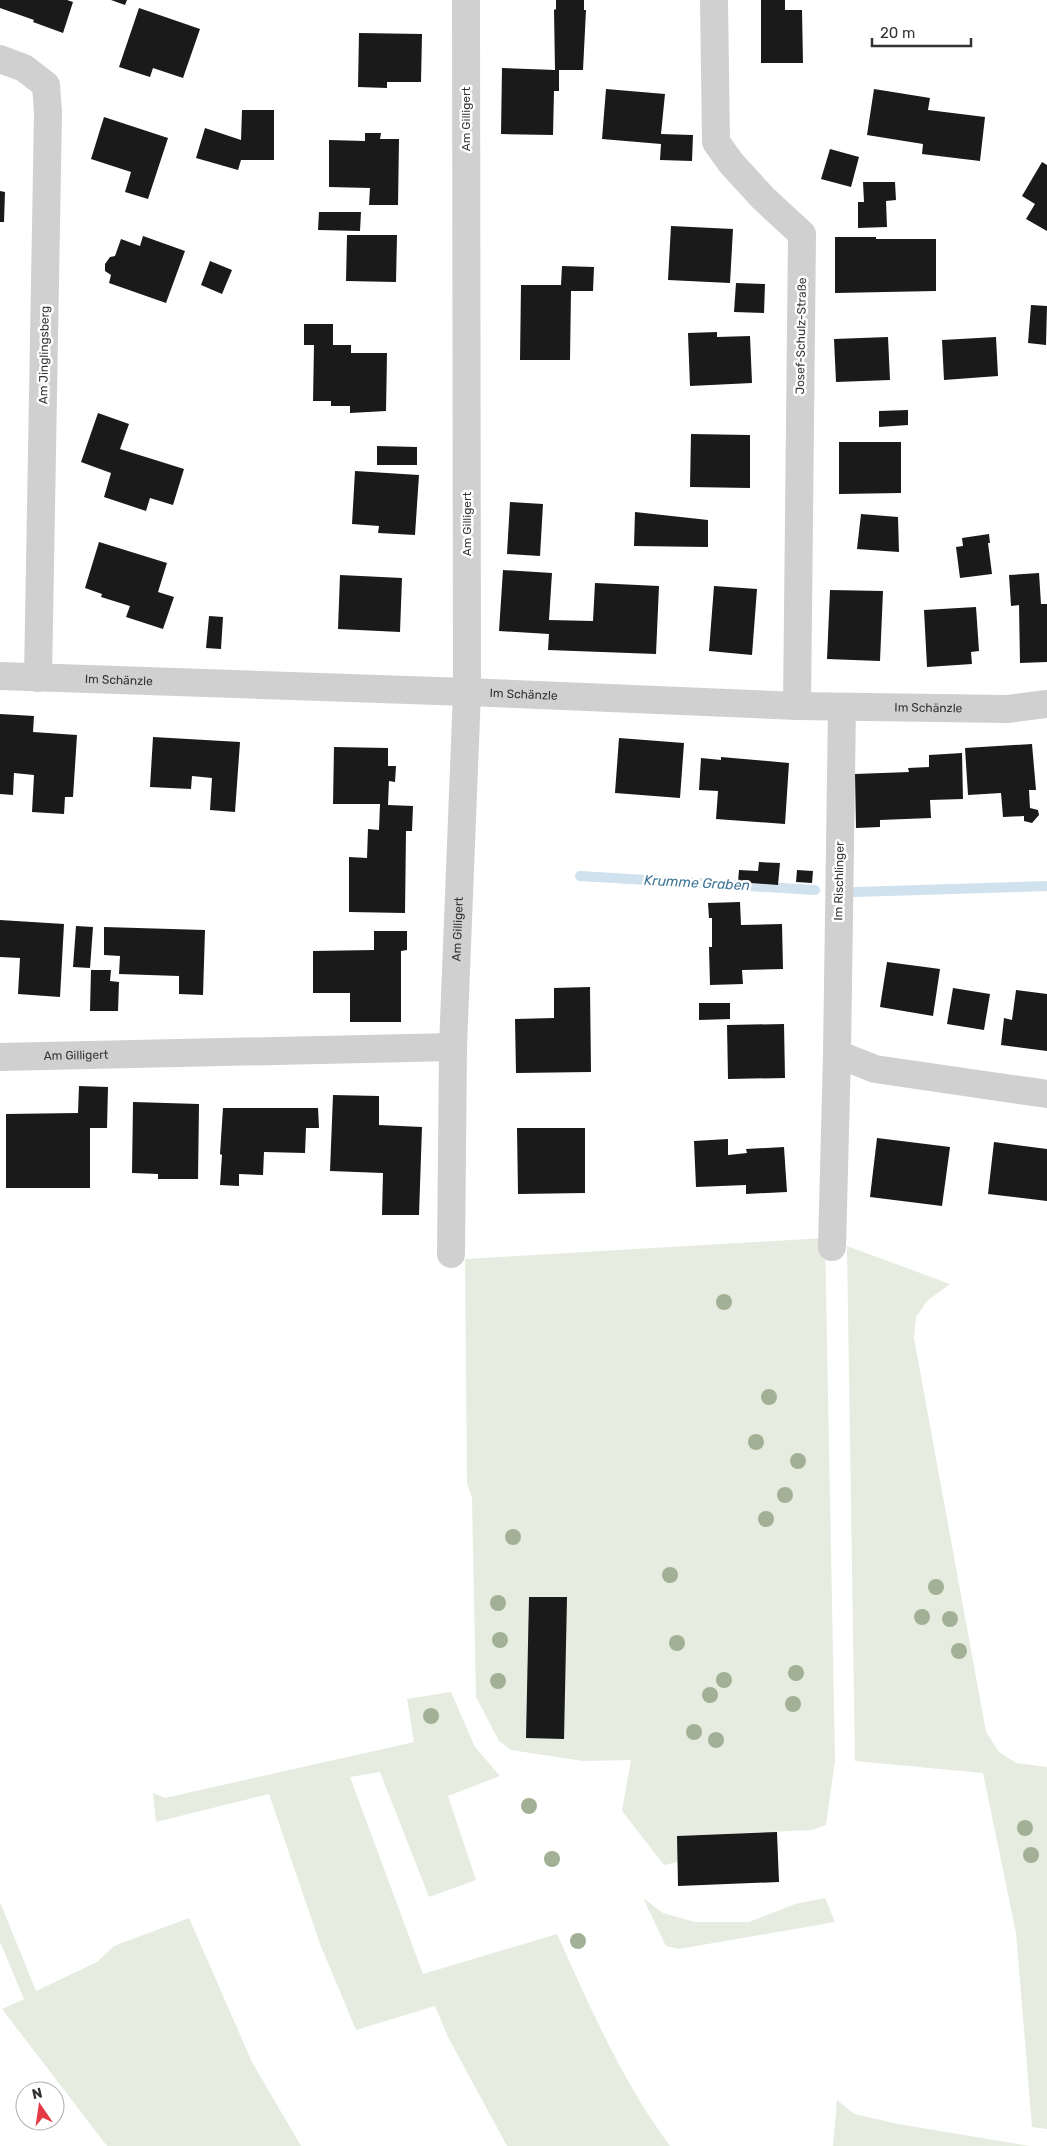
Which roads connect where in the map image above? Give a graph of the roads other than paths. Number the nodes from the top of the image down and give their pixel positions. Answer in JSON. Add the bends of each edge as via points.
{"nodes":[{"id":1,"x":466,"y":0,"type":"edge"},
{"id":2,"x":714,"y":0,"type":"edge"},
{"id":3,"x":0,"y":59,"type":"edge"},
{"id":4,"x":0,"y":676,"type":"edge"},
{"id":5,"x":38,"y":678,"type":"junction"},
{"id":6,"x":468,"y":692,"type":"junction"},
{"id":7,"x":1047,"y":704,"type":"edge"},
{"id":8,"x":797,"y":706,"type":"junction"},
{"id":9,"x":842,"y":707,"type":"junction"},
{"id":10,"x":453,"y":1047,"type":"junction"},
{"id":11,"x":836,"y":1054,"type":"junction"},
{"id":12,"x":0,"y":1057,"type":"edge"},
{"id":13,"x":1047,"y":1094,"type":"edge"},
{"id":14,"x":832,"y":1246,"type":"dead end"},
{"id":15,"x":451,"y":1254,"type":"dead end"}],
"edges":[{"from":1,"to":6,"type":"street","name":"Am Gilligert"},
{"from":2,"to":8,"type":"street","name":"Josef-Schulz-Straße","via":[[716,142],[763,198],[802,234]]},
{"from":3,"to":5,"type":"street","name":"Am Jinglingsberg","via":[[24,68],[46,85],[48,112]]},
{"from":4,"to":5,"type":"street","name":"Im Schänzle"},
{"from":5,"to":6,"type":"street","name":"Im Schänzle"},
{"from":6,"to":8,"type":"street","name":"Im Schänzle"},
{"from":6,"to":10,"type":"street","name":"Am Gilligert"},
{"from":7,"to":9,"type":"street","name":"Im Schänzle","via":[[1008,709]]},
{"from":8,"to":9,"type":"street","name":"Im Schänzle"},
{"from":9,"to":11,"type":"street","name":"Im Rischlinger"},
{"from":10,"to":12,"type":"street","name":"Am Gilligert"},
{"from":10,"to":15,"type":"street","name":"Am Gilligert"},
{"from":11,"to":13,"type":"street","via":[[875,1069]]},
{"from":11,"to":14,"type":"street","name":"Im Rischlinger"}]}
